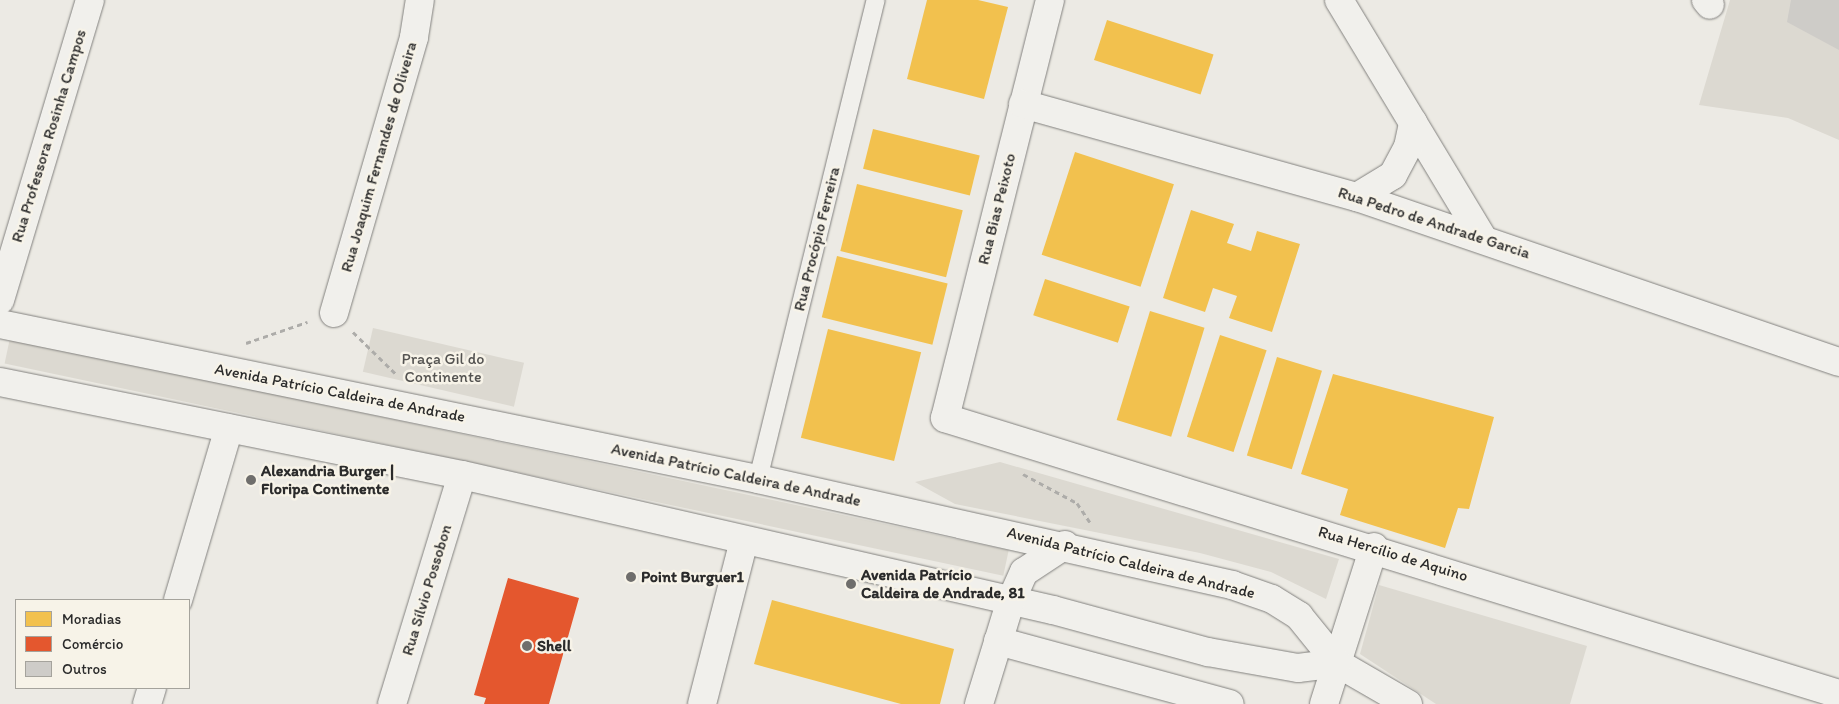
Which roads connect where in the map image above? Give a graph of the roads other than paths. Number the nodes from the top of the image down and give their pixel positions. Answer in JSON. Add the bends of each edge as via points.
{"nodes":[{"id":1,"x":90,"y":0,"type":"edge"},
{"id":2,"x":420,"y":0,"type":"edge"},
{"id":3,"x":876,"y":0,"type":"edge"},
{"id":4,"x":1050,"y":0,"type":"edge"},
{"id":5,"x":1339,"y":0,"type":"edge"},
{"id":6,"x":1024,"y":104,"type":"junction"},
{"id":7,"x":1413,"y":123,"type":"junction"},
{"id":8,"x":1357,"y":197,"type":"junction"},
{"id":9,"x":1482,"y":237,"type":"junction"},
{"id":10,"x":0,"y":300,"type":"edge"},
{"id":11,"x":334,"y":313,"type":"road end"},
{"id":12,"x":0,"y":324,"type":"edge"},
{"id":13,"x":1839,"y":362,"type":"edge"},
{"id":14,"x":0,"y":382,"type":"edge"},
{"id":15,"x":945,"y":418,"type":"joint"},
{"id":16,"x":229,"y":428,"type":"junction"},
{"id":17,"x":462,"y":475,"type":"junction"},
{"id":18,"x":758,"y":479,"type":"junction"},
{"id":19,"x":744,"y":541,"type":"junction"},
{"id":20,"x":1072,"y":546,"type":"junction"},
{"id":21,"x":1374,"y":547,"type":"junction"},
{"id":22,"x":178,"y":599,"type":"edge"},
{"id":23,"x":1010,"y":603,"type":"junction"},
{"id":24,"x":998,"y":641,"type":"junction"},
{"id":25,"x":1337,"y":663,"type":"junction"},
{"id":26,"x":152,"y":689,"type":"edge"},
{"id":27,"x":1839,"y":694,"type":"edge"},
{"id":28,"x":147,"y":704,"type":"edge"},
{"id":29,"x":392,"y":704,"type":"edge"},
{"id":30,"x":702,"y":704,"type":"edge"},
{"id":31,"x":979,"y":704,"type":"edge"},
{"id":32,"x":1230,"y":704,"type":"edge"},
{"id":33,"x":1324,"y":704,"type":"edge"},
{"id":34,"x":1408,"y":704,"type":"edge"}],
"edges":[{"from":1,"to":10,"type":"street","name":"Rua Professora Rosinha Campos"},
{"from":2,"to":11,"type":"street","name":"Rua Joaquim Fernandes de Oliveira","via":[[414,37]]},
{"from":3,"to":18,"type":"lane","name":"Rua Procópio Ferreira"},
{"from":4,"to":6,"type":"street","name":"Rua Bias Peixoto"},
{"from":5,"to":7,"type":"street"},
{"from":6,"to":8,"type":"street","name":"Rua Pedro de Andrade Garcia"},
{"from":6,"to":15,"type":"street","name":"Rua Bias Peixoto"},
{"from":7,"to":8,"type":"street","via":[[1408,147],[1393,175]]},
{"from":7,"to":9,"type":"street"},
{"from":8,"to":9,"type":"street","name":"Rua Pedro de Andrade Garcia"},
{"from":9,"to":13,"type":"street","name":"Rua Pedro de Andrade Garcia"},
{"from":12,"to":18,"type":"street","name":"Avenida Patrício Caldeira de Andrade"},
{"from":14,"to":16,"type":"street"},
{"from":15,"to":21,"type":"street","name":"Rua Hercílio de Aquino"},
{"from":16,"to":17,"type":"street"},
{"from":16,"to":22,"type":"street"},
{"from":17,"to":19,"type":"street"},
{"from":17,"to":29,"type":"street","name":"Rua Sílvio Possobon"},
{"from":18,"to":20,"type":"street","name":"Avenida Patrício Caldeira de Andrade"},
{"from":19,"to":23,"type":"street"},
{"from":19,"to":30,"type":"street"},
{"from":20,"to":23,"type":"street","via":[[1024,572]]},
{"from":20,"to":25,"type":"street","name":"Avenida Patrício Caldeira de Andrade","via":[[1272,599],[1299,616]]},
{"from":21,"to":25,"type":"street"},
{"from":21,"to":27,"type":"street","name":"Rua Hercílio de Aquino"},
{"from":23,"to":24,"type":"street"},
{"from":23,"to":25,"type":"street","via":[[1208,652],[1298,668]]},
{"from":24,"to":31,"type":"street"},
{"from":24,"to":32,"type":"street"},
{"from":25,"to":33,"type":"street"},
{"from":25,"to":34,"type":"street"},
{"from":26,"to":28,"type":"street"}]}
